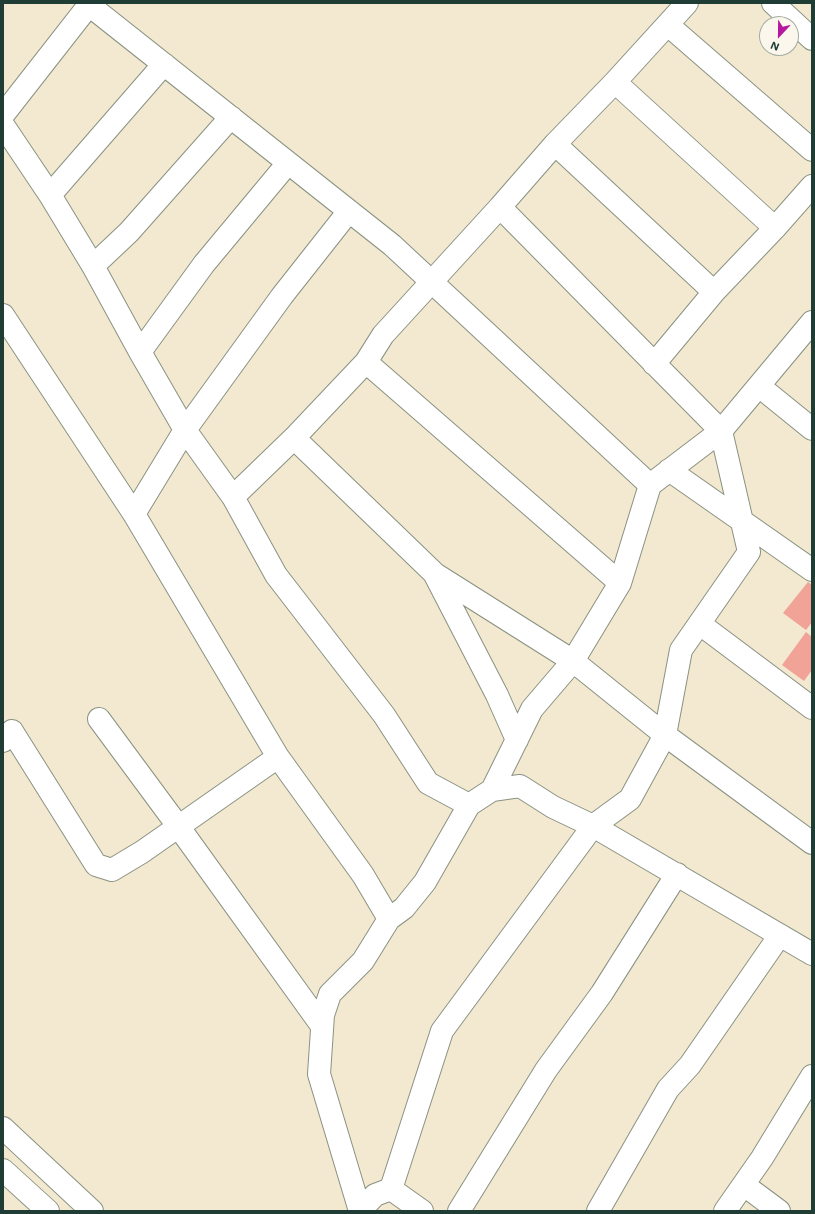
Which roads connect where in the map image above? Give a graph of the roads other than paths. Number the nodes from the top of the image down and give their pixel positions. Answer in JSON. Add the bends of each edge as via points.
{"nodes":[{"id":1,"x":687,"y":3,"type":"edge"},
{"id":2,"x":773,"y":3,"type":"edge"},
{"id":3,"x":90,"y":4,"type":"edge"},
{"id":4,"x":668,"y":25,"type":"junction"},
{"id":5,"x":812,"y":39,"type":"edge"},
{"id":6,"x":164,"y":64,"type":"junction"},
{"id":7,"x":614,"y":82,"type":"junction"},
{"id":8,"x":3,"y":116,"type":"edge"},
{"id":9,"x":231,"y":117,"type":"junction"},
{"id":10,"x":3,"y":125,"type":"edge"},
{"id":11,"x":555,"y":144,"type":"junction"},
{"id":12,"x":812,"y":150,"type":"edge"},
{"id":13,"x":288,"y":163,"type":"junction"},
{"id":14,"x":812,"y":186,"type":"edge"},
{"id":15,"x":50,"y":195,"type":"junction"},
{"id":16,"x":500,"y":207,"type":"junction"},
{"id":17,"x":349,"y":211,"type":"junction"},
{"id":18,"x":775,"y":228,"type":"junction"},
{"id":19,"x":92,"y":266,"type":"junction"},
{"id":20,"x":431,"y":281,"type":"junction"},
{"id":21,"x":714,"y":292,"type":"junction"},
{"id":22,"x":3,"y":315,"type":"edge"},
{"id":23,"x":812,"y":322,"type":"edge"},
{"id":24,"x":140,"y":352,"type":"junction"},
{"id":25,"x":366,"y":362,"type":"junction"},
{"id":26,"x":654,"y":364,"type":"junction"},
{"id":27,"x":759,"y":386,"type":"junction"},
{"id":28,"x":812,"y":429,"type":"edge"},
{"id":29,"x":185,"y":430,"type":"junction"},
{"id":30,"x":721,"y":431,"type":"junction"},
{"id":31,"x":294,"y":438,"type":"junction"},
{"id":32,"x":669,"y":470,"type":"junction"},
{"id":33,"x":650,"y":485,"type":"junction"},
{"id":34,"x":233,"y":496,"type":"junction"},
{"id":35,"x":134,"y":514,"type":"junction"},
{"id":36,"x":741,"y":520,"type":"junction"},
{"id":37,"x":812,"y":570,"type":"edge"},
{"id":38,"x":435,"y":574,"type":"junction"},
{"id":39,"x":620,"y":583,"type":"junction"},
{"id":40,"x":700,"y":624,"type":"junction"},
{"id":41,"x":573,"y":661,"type":"junction"},
{"id":42,"x":812,"y":708,"type":"edge"},
{"id":43,"x":99,"y":719,"type":"dead end"},
{"id":44,"x":6,"y":730,"type":"edge"},
{"id":45,"x":665,"y":735,"type":"junction"},
{"id":46,"x":517,"y":740,"type":"junction"},
{"id":47,"x":278,"y":757,"type":"junction"},
{"id":48,"x":492,"y":790,"type":"junction"},
{"id":49,"x":470,"y":805,"type":"junction"},
{"id":50,"x":178,"y":826,"type":"junction"},
{"id":51,"x":593,"y":826,"type":"junction"},
{"id":52,"x":812,"y":843,"type":"edge"},
{"id":53,"x":677,"y":874,"type":"junction"},
{"id":54,"x":389,"y":919,"type":"junction"},
{"id":55,"x":780,"y":935,"type":"junction"},
{"id":56,"x":812,"y":954,"type":"edge"},
{"id":57,"x":322,"y":1026,"type":"junction"},
{"id":58,"x":810,"y":1083,"type":"edge"},
{"id":59,"x":3,"y":1128,"type":"edge"},
{"id":60,"x":3,"y":1170,"type":"edge"},
{"id":61,"x":744,"y":1185,"type":"junction"},
{"id":62,"x":391,"y":1189,"type":"junction"},
{"id":63,"x":48,"y":1211,"type":"edge"},
{"id":64,"x":92,"y":1211,"type":"edge"},
{"id":65,"x":360,"y":1211,"type":"edge"},
{"id":66,"x":422,"y":1211,"type":"edge"},
{"id":67,"x":459,"y":1211,"type":"edge"},
{"id":68,"x":598,"y":1211,"type":"edge"},
{"id":69,"x":725,"y":1211,"type":"edge"},
{"id":70,"x":779,"y":1211,"type":"edge"}],
"edges":[{"from":1,"to":4,"type":"street"},
{"from":2,"to":5,"type":"street"},
{"from":3,"to":6,"type":"street"},
{"from":3,"to":8,"type":"street"},
{"from":4,"to":7,"type":"street"},
{"from":4,"to":12,"type":"street"},
{"from":6,"to":9,"type":"street"},
{"from":6,"to":15,"type":"street"},
{"from":7,"to":11,"type":"street"},
{"from":7,"to":18,"type":"street"},
{"from":9,"to":13,"type":"street"},
{"from":9,"to":19,"type":"street","via":[[129,232]]},
{"from":10,"to":15,"type":"street"},
{"from":11,"to":16,"type":"street"},
{"from":11,"to":21,"type":"street"},
{"from":13,"to":17,"type":"street"},
{"from":13,"to":24,"type":"street","via":[[204,264]]},
{"from":14,"to":18,"type":"street"},
{"from":15,"to":19,"type":"street"},
{"from":16,"to":20,"type":"street"},
{"from":16,"to":26,"type":"street"},
{"from":17,"to":20,"type":"street","via":[[392,245]]},
{"from":17,"to":29,"type":"street","via":[[282,296]]},
{"from":18,"to":21,"type":"street"},
{"from":19,"to":24,"type":"street"},
{"from":20,"to":25,"type":"street","via":[[383,335]]},
{"from":20,"to":33,"type":"street"},
{"from":21,"to":26,"type":"street"},
{"from":22,"to":35,"type":"street"},
{"from":23,"to":27,"type":"street"},
{"from":24,"to":29,"type":"street"},
{"from":25,"to":31,"type":"street"},
{"from":25,"to":39,"type":"street"},
{"from":26,"to":30,"type":"street"},
{"from":27,"to":28,"type":"street"},
{"from":27,"to":30,"type":"street"},
{"from":29,"to":34,"type":"street"},
{"from":29,"to":35,"type":"street"},
{"from":30,"to":32,"type":"street"},
{"from":30,"to":36,"type":"street"},
{"from":31,"to":34,"type":"street"},
{"from":31,"to":38,"type":"street"},
{"from":32,"to":33,"type":"street"},
{"from":32,"to":36,"type":"street"},
{"from":33,"to":39,"type":"street"},
{"from":34,"to":49,"type":"street","via":[[276,575],[384,714],[428,783]]},
{"from":35,"to":47,"type":"street"},
{"from":36,"to":37,"type":"street"},
{"from":36,"to":40,"type":"street","via":[[749,552]]},
{"from":38,"to":41,"type":"street"},
{"from":38,"to":46,"type":"street"},
{"from":39,"to":41,"type":"street"},
{"from":40,"to":42,"type":"street"},
{"from":40,"to":45,"type":"street","via":[[681,650]]},
{"from":41,"to":45,"type":"street"},
{"from":41,"to":46,"type":"street","via":[[532,709]]},
{"from":43,"to":50,"type":"street"},
{"from":44,"to":50,"type":"street","via":[[96,865],[112,870]]},
{"from":45,"to":51,"type":"street","via":[[630,800]]},
{"from":45,"to":52,"type":"street"},
{"from":46,"to":48,"type":"street"},
{"from":47,"to":50,"type":"street"},
{"from":47,"to":54,"type":"street","via":[[363,875]]},
{"from":48,"to":49,"type":"street"},
{"from":48,"to":51,"type":"street","via":[[520,786],[553,807]]},
{"from":49,"to":54,"type":"street","via":[[425,882],[404,908]]},
{"from":50,"to":57,"type":"street"},
{"from":51,"to":53,"type":"street"},
{"from":51,"to":62,"type":"street","via":[[442,1031]]},
{"from":53,"to":55,"type":"street"},
{"from":53,"to":67,"type":"street","via":[[602,993],[546,1070]]},
{"from":54,"to":57,"type":"street","via":[[364,960],[330,994]]},
{"from":55,"to":56,"type":"street"},
{"from":55,"to":68,"type":"street","via":[[690,1065],[668,1089]]},
{"from":57,"to":65,"type":"street","via":[[319,1074]]},
{"from":58,"to":61,"type":"street"},
{"from":59,"to":64,"type":"street"},
{"from":60,"to":63,"type":"street"},
{"from":61,"to":69,"type":"street"},
{"from":61,"to":70,"type":"street"},
{"from":62,"to":65,"type":"street","via":[[375,1195]]},
{"from":62,"to":66,"type":"street"}]}
